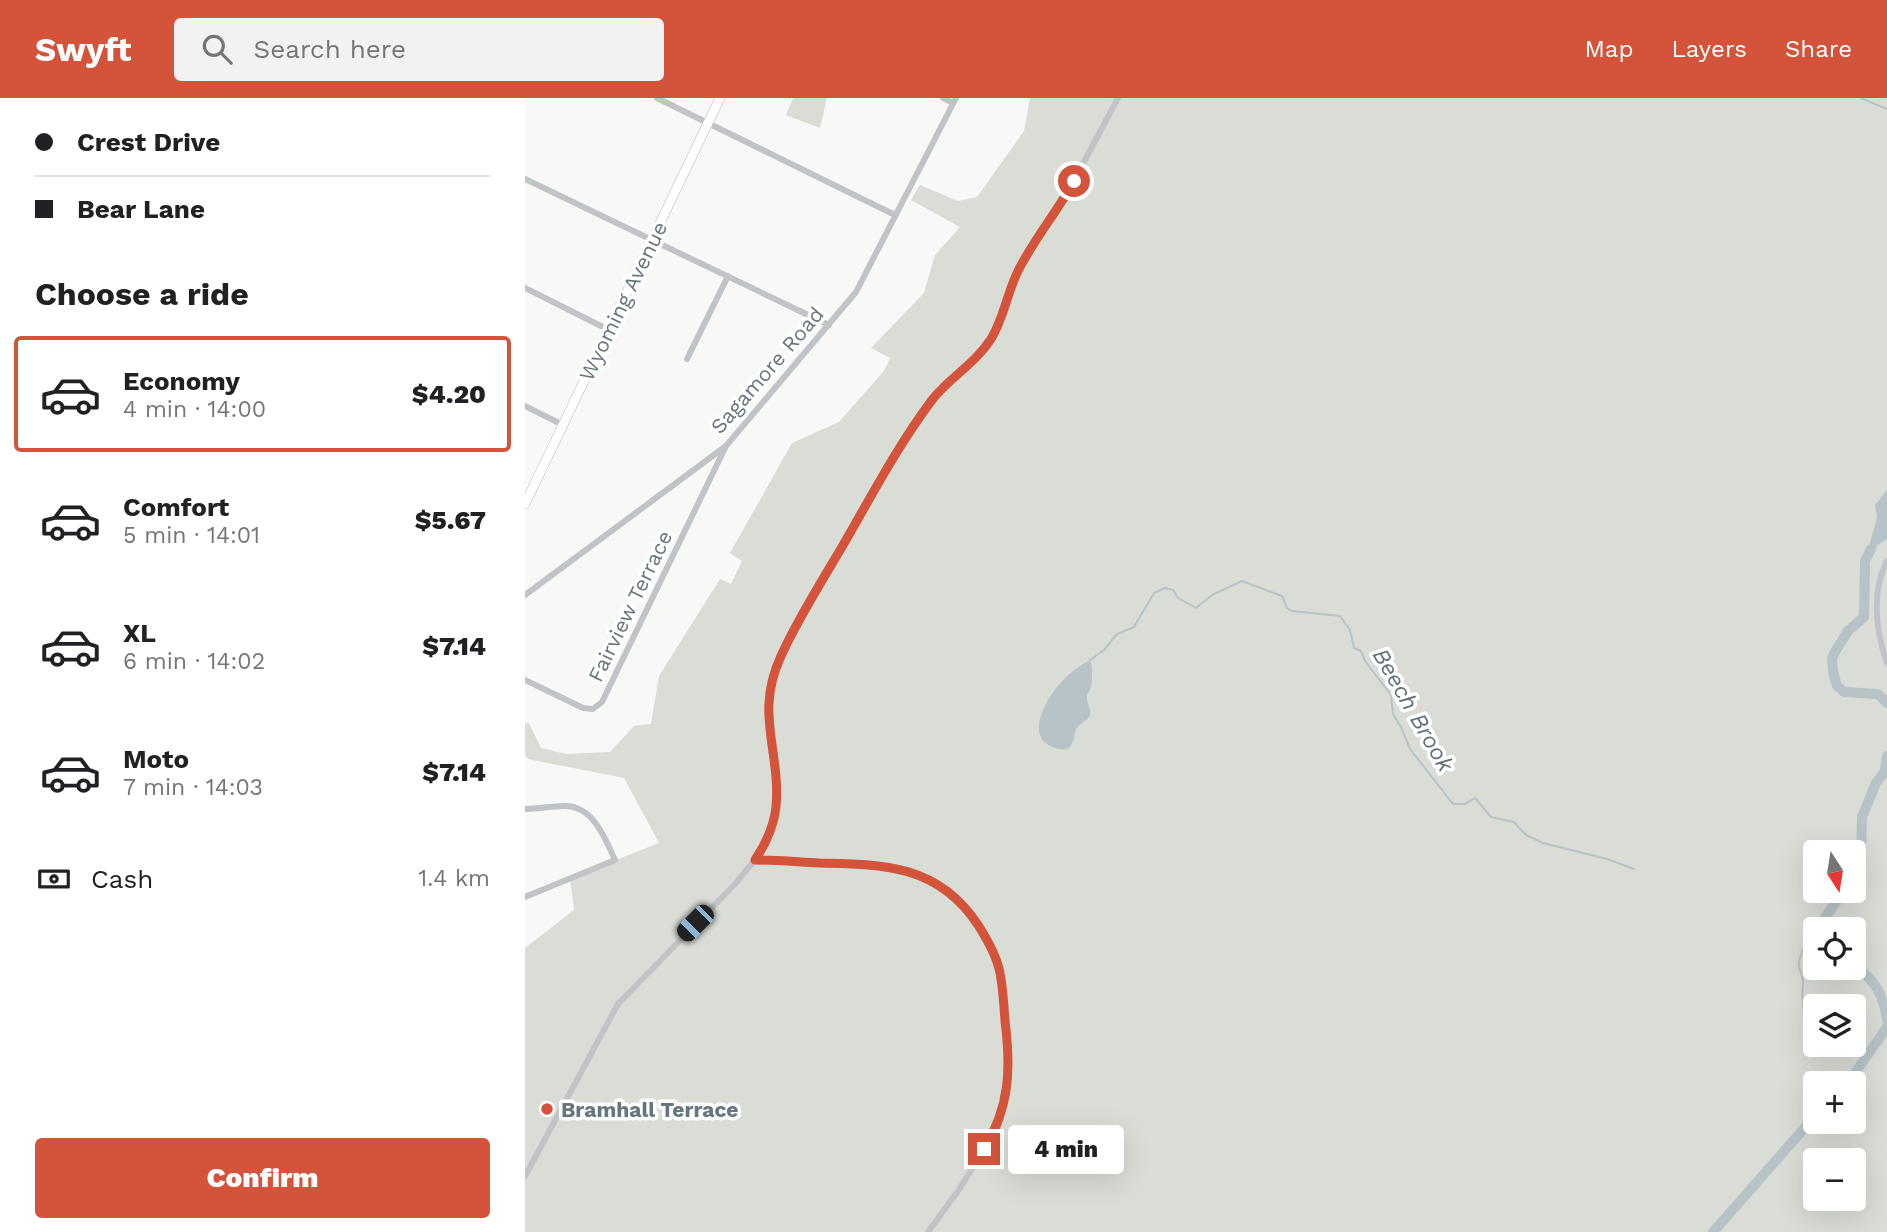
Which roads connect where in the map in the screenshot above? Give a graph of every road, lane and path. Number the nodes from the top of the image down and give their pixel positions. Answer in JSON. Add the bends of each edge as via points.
{"nodes":[{"id":1,"x":657,"y":98,"type":"edge"},
{"id":2,"x":720,"y":98,"type":"edge"},
{"id":3,"x":943,"y":98,"type":"edge"},
{"id":4,"x":1118,"y":98,"type":"edge"},
{"id":5,"x":955,"y":101,"type":"edge"},
{"id":6,"x":708,"y":122,"type":"junction"},
{"id":7,"x":525,"y":179,"type":"edge"},
{"id":8,"x":895,"y":215,"type":"junction"},
{"id":9,"x":652,"y":240,"type":"junction"},
{"id":10,"x":728,"y":276,"type":"junction"},
{"id":11,"x":525,"y":288,"type":"edge"},
{"id":12,"x":829,"y":325,"type":"junction"},
{"id":13,"x":609,"y":330,"type":"junction"},
{"id":14,"x":687,"y":359,"type":"dead end"},
{"id":15,"x":525,"y":406,"type":"edge"},
{"id":16,"x":563,"y":425,"type":"junction"},
{"id":17,"x":726,"y":446,"type":"junction"},
{"id":18,"x":525,"y":504,"type":"edge"},
{"id":19,"x":1887,"y":561,"type":"edge"},
{"id":20,"x":525,"y":595,"type":"edge"},
{"id":21,"x":1887,"y":663,"type":"edge"},
{"id":22,"x":525,"y":680,"type":"edge"},
{"id":23,"x":525,"y":809,"type":"edge"},
{"id":24,"x":755,"y":860,"type":"junction"},
{"id":25,"x":525,"y":897,"type":"edge"},
{"id":26,"x":525,"y":1176,"type":"edge"},
{"id":27,"x":928,"y":1232,"type":"edge"}],
"edges":[{"from":1,"to":6,"type":"street"},
{"from":2,"to":6,"type":"main road","name":"Wyoming Avenue"},
{"from":3,"to":5,"type":"street"},
{"from":4,"to":24,"type":"street","via":[[1063,201],[1016,274],[991,340],[934,398],[904,439],[784,649],[769,689],[767,713],[776,809]]},
{"from":5,"to":8,"type":"street","name":"Sagamore Road"},
{"from":6,"to":8,"type":"street"},
{"from":6,"to":9,"type":"main road","name":"Wyoming Avenue"},
{"from":7,"to":9,"type":"street"},
{"from":8,"to":12,"type":"street","name":"Sagamore Road","via":[[856,292]]},
{"from":9,"to":10,"type":"street"},
{"from":9,"to":13,"type":"main road","name":"Wyoming Avenue"},
{"from":10,"to":12,"type":"street"},
{"from":10,"to":14,"type":"street"},
{"from":11,"to":13,"type":"street"},
{"from":12,"to":17,"type":"street","name":"Sagamore Road"},
{"from":13,"to":16,"type":"main road","name":"Wyoming Avenue"},
{"from":15,"to":16,"type":"street"},
{"from":16,"to":18,"type":"main road","name":"Wyoming Avenue"},
{"from":17,"to":20,"type":"street","name":"Sagamore Road"},
{"from":17,"to":22,"type":"street","name":"Fairview Terrace","via":[[602,702],[593,709],[583,708]]},
{"from":19,"to":21,"type":"street","via":[[1877,599]]},
{"from":23,"to":25,"type":"street","via":[[582,809],[615,860]]},
{"from":24,"to":26,"type":"street","via":[[618,1004]]},
{"from":24,"to":27,"type":"street","via":[[884,866],[910,872],[947,889],[986,936],[999,971],[1008,1086],[997,1128]]}]}
